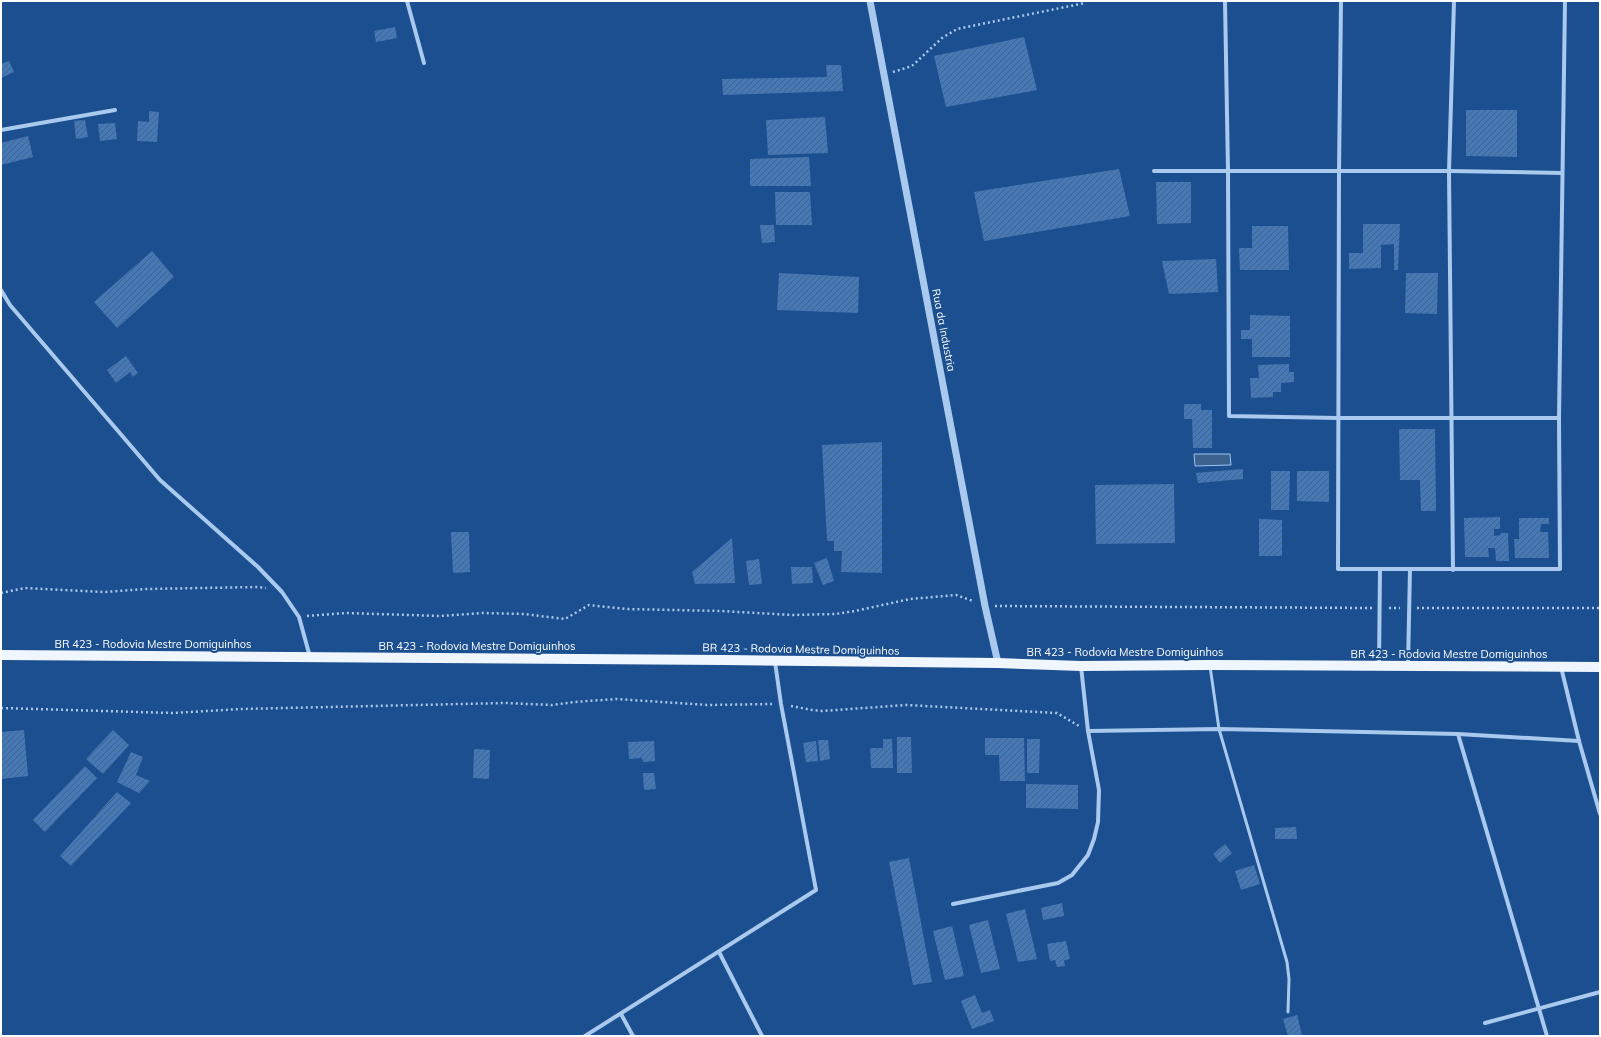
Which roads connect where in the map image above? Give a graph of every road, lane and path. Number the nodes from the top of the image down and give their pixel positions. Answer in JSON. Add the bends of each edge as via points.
{"nodes":[{"id":1,"x":407,"y":1,"type":"edge"},
{"id":2,"x":870,"y":1,"type":"edge"},
{"id":3,"x":1225,"y":1,"type":"edge"},
{"id":4,"x":1341,"y":1,"type":"edge"},
{"id":5,"x":1454,"y":1,"type":"edge"},
{"id":6,"x":1565,"y":1,"type":"edge"},
{"id":7,"x":1085,"y":3,"type":"dead end"},
{"id":8,"x":424,"y":63,"type":"dead end"},
{"id":9,"x":885,"y":74,"type":"junction"},
{"id":10,"x":115,"y":110,"type":"dead end"},
{"id":11,"x":1,"y":130,"type":"edge"},
{"id":12,"x":1154,"y":171,"type":"dead end"},
{"id":13,"x":1228,"y":171,"type":"junction"},
{"id":14,"x":1449,"y":171,"type":"junction"},
{"id":15,"x":1339,"y":172,"type":"junction"},
{"id":16,"x":1562,"y":173,"type":"junction"},
{"id":17,"x":1,"y":290,"type":"edge"},
{"id":18,"x":1338,"y":418,"type":"junction"},
{"id":19,"x":1451,"y":418,"type":"junction"},
{"id":20,"x":1559,"y":418,"type":"junction"},
{"id":21,"x":1380,"y":569,"type":"junction"},
{"id":22,"x":1410,"y":569,"type":"junction"},
{"id":23,"x":1453,"y":570,"type":"junction"},
{"id":24,"x":282,"y":592,"type":"junction"},
{"id":25,"x":1,"y":593,"type":"edge"},
{"id":26,"x":985,"y":606,"type":"junction"},
{"id":27,"x":1380,"y":608,"type":"junction"},
{"id":28,"x":1409,"y":608,"type":"junction"},
{"id":29,"x":1600,"y":608,"type":"edge"},
{"id":30,"x":299,"y":617,"type":"junction"},
{"id":31,"x":1,"y":655,"type":"edge"},
{"id":32,"x":310,"y":657,"type":"junction"},
{"id":33,"x":774,"y":660,"type":"junction"},
{"id":34,"x":998,"y":663,"type":"junction"},
{"id":35,"x":1210,"y":665,"type":"junction"},
{"id":36,"x":1081,"y":666,"type":"junction"},
{"id":37,"x":1379,"y":666,"type":"junction"},
{"id":38,"x":1408,"y":666,"type":"junction"},
{"id":39,"x":1561,"y":667,"type":"junction"},
{"id":40,"x":1600,"y":668,"type":"edge"},
{"id":41,"x":781,"y":704,"type":"junction"},
{"id":42,"x":1,"y":708,"type":"edge"},
{"id":43,"x":1219,"y":729,"type":"junction"},
{"id":44,"x":1088,"y":732,"type":"junction"},
{"id":45,"x":1458,"y":734,"type":"junction"},
{"id":46,"x":1579,"y":741,"type":"junction"},
{"id":47,"x":1600,"y":814,"type":"edge"},
{"id":48,"x":953,"y":904,"type":"dead end"},
{"id":49,"x":719,"y":952,"type":"junction"},
{"id":50,"x":1600,"y":992,"type":"edge"},
{"id":51,"x":1539,"y":1008,"type":"junction"},
{"id":52,"x":1288,"y":1012,"type":"dead end"},
{"id":53,"x":622,"y":1014,"type":"junction"},
{"id":54,"x":1485,"y":1023,"type":"dead end"},
{"id":55,"x":585,"y":1036,"type":"edge"},
{"id":56,"x":633,"y":1036,"type":"edge"},
{"id":57,"x":762,"y":1036,"type":"edge"},
{"id":58,"x":1547,"y":1036,"type":"edge"}],
"edges":[{"from":1,"to":8,"type":"street"},
{"from":2,"to":9,"type":"street","name":"Rua da Industria"},
{"from":3,"to":13,"type":"street"},
{"from":4,"to":15,"type":"street"},
{"from":5,"to":14,"type":"street"},
{"from":6,"to":16,"type":"street"},
{"from":7,"to":9,"type":"path","via":[[957,29],[942,38],[912,66]]},
{"from":9,"to":26,"type":"street","name":"Rua da Industria"},
{"from":10,"to":11,"type":"street"},
{"from":12,"to":13,"type":"street"},
{"from":13,"to":15,"type":"street"},
{"from":13,"to":18,"type":"street","via":[[1229,416]]},
{"from":14,"to":15,"type":"street"},
{"from":14,"to":16,"type":"street"},
{"from":14,"to":19,"type":"street"},
{"from":15,"to":18,"type":"street"},
{"from":16,"to":20,"type":"street"},
{"from":17,"to":24,"type":"street","via":[[10,305],[160,480],[258,567]]},
{"from":18,"to":19,"type":"street"},
{"from":18,"to":21,"type":"street","via":[[1338,569]]},
{"from":19,"to":20,"type":"street"},
{"from":19,"to":23,"type":"street"},
{"from":20,"to":23,"type":"street","via":[[1560,569]]},
{"from":21,"to":22,"type":"street"},
{"from":21,"to":27,"type":"street"},
{"from":22,"to":23,"type":"street"},
{"from":22,"to":28,"type":"street"},
{"from":24,"to":25,"type":"path","via":[[258,586],[104,592],[25,588]]},
{"from":24,"to":30,"type":"street"},
{"from":26,"to":27,"type":"path"},
{"from":26,"to":30,"type":"path","via":[[956,595],[910,599],[835,614],[793,615],[589,606],[565,620],[483,613],[440,616],[346,613]]},
{"from":26,"to":34,"type":"street","name":"Rua da Industria"},
{"from":27,"to":28,"type":"path"},
{"from":27,"to":37,"type":"street"},
{"from":28,"to":29,"type":"path"},
{"from":28,"to":38,"type":"street"},
{"from":30,"to":32,"type":"street"},
{"from":31,"to":32,"type":"main road","name":"BR 423 - Rodovia Mestre Domiguinhos"},
{"from":32,"to":33,"type":"main road","name":"BR 423 - Rodovia Mestre Domiguinhos"},
{"from":33,"to":34,"type":"main road","name":"BR 423 - Rodovia Mestre Domiguinhos"},
{"from":33,"to":41,"type":"street"},
{"from":34,"to":36,"type":"main road","name":"BR 423 - Rodovia Mestre Domiguinhos"},
{"from":35,"to":36,"type":"main road","name":"BR 423 - Rodovia Mestre Domiguinhos"},
{"from":35,"to":37,"type":"main road","name":"BR 423 - Rodovia Mestre Domiguinhos"},
{"from":35,"to":43,"type":"lane"},
{"from":36,"to":44,"type":"street"},
{"from":37,"to":38,"type":"main road","name":"BR 423 - Rodovia Mestre Domiguinhos"},
{"from":38,"to":39,"type":"main road","name":"BR 423 - Rodovia Mestre Domiguinhos"},
{"from":39,"to":40,"type":"main road","name":"BR 423 - Rodovia Mestre Domiguinhos"},
{"from":39,"to":46,"type":"street"},
{"from":41,"to":42,"type":"path","via":[[708,705],[616,699],[552,705],[505,703],[241,709],[173,714]]},
{"from":41,"to":44,"type":"path","via":[[812,710],[906,705],[1057,713]]},
{"from":41,"to":49,"type":"street","via":[[816,890]]},
{"from":43,"to":44,"type":"street"},
{"from":43,"to":45,"type":"street"},
{"from":43,"to":52,"type":"lane","via":[[1287,962],[1290,992]]},
{"from":44,"to":48,"type":"street","via":[[1099,790],[1098,822],[1088,855],[1078,869],[1058,883]]},
{"from":45,"to":46,"type":"street"},
{"from":45,"to":51,"type":"street"},
{"from":46,"to":47,"type":"street"},
{"from":49,"to":53,"type":"street"},
{"from":49,"to":57,"type":"street"},
{"from":50,"to":51,"type":"street"},
{"from":51,"to":54,"type":"street"},
{"from":51,"to":58,"type":"street"},
{"from":53,"to":55,"type":"street"},
{"from":53,"to":56,"type":"street"}]}
